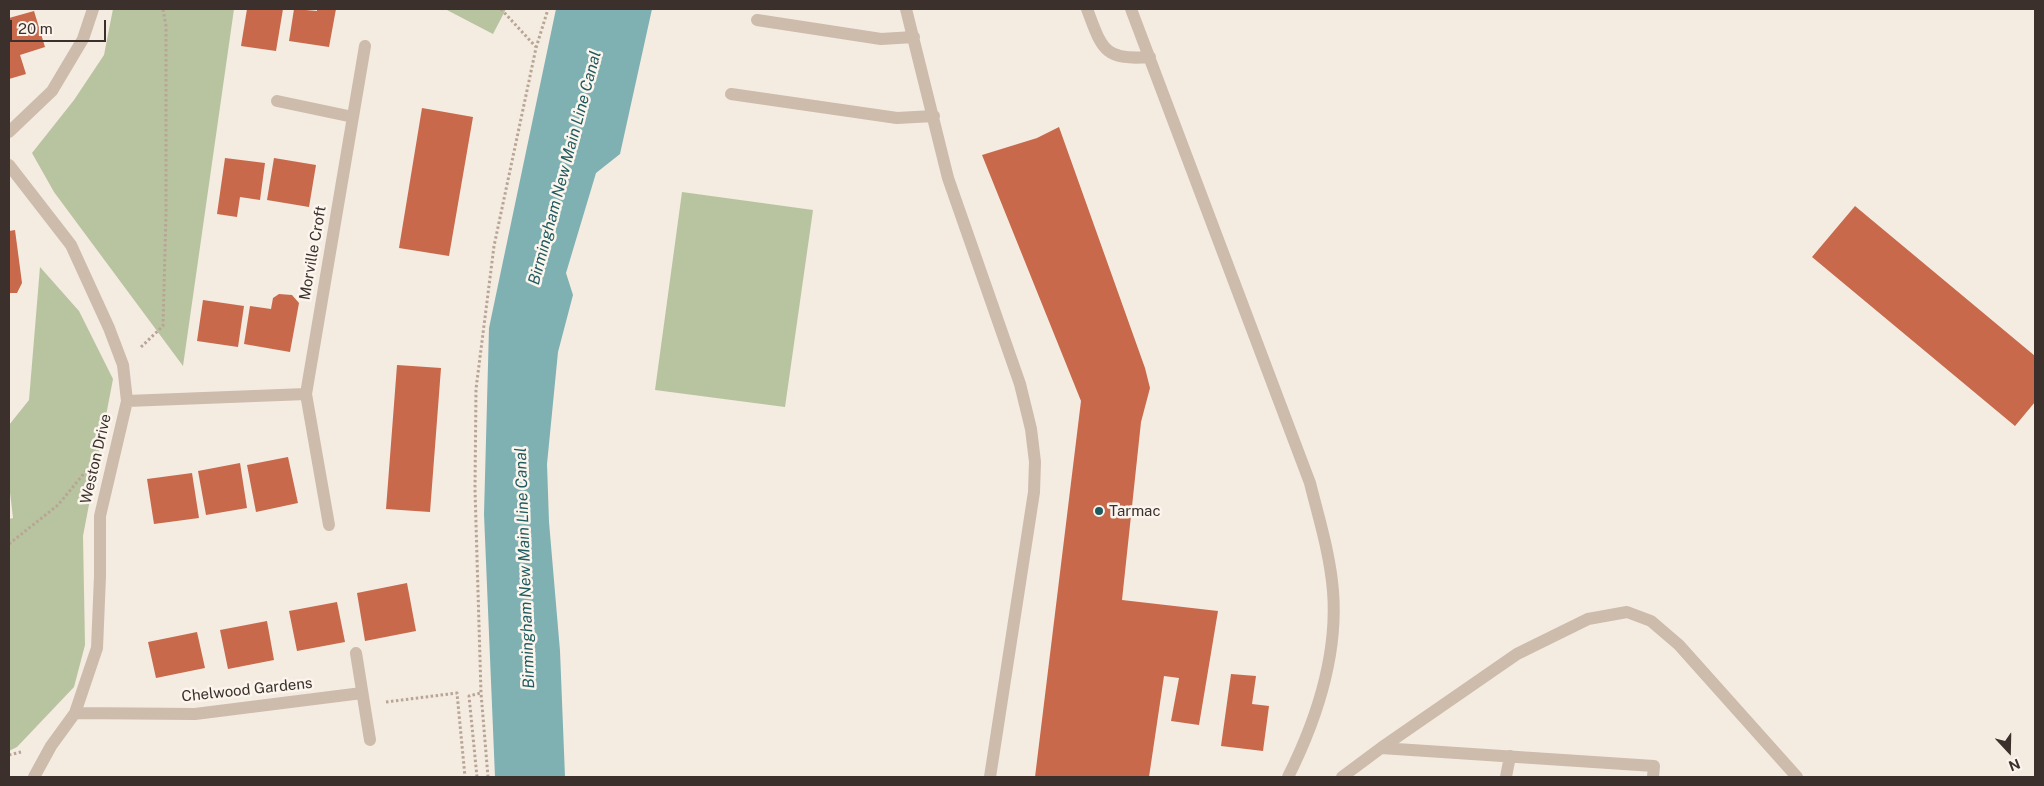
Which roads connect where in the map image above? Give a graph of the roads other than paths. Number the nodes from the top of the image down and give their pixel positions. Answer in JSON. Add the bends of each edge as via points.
{"nodes":[{"id":1,"x":93,"y":9,"type":"edge"},
{"id":2,"x":906,"y":9,"type":"edge"},
{"id":3,"x":1087,"y":9,"type":"edge"},
{"id":4,"x":1132,"y":9,"type":"edge"},
{"id":5,"x":757,"y":20,"type":"dead end"},
{"id":6,"x":914,"y":37,"type":"junction"},
{"id":7,"x":365,"y":46,"type":"dead end"},
{"id":8,"x":1150,"y":57,"type":"junction"},
{"id":9,"x":731,"y":94,"type":"dead end"},
{"id":10,"x":277,"y":101,"type":"dead end"},
{"id":11,"x":934,"y":116,"type":"junction"},
{"id":12,"x":353,"y":117,"type":"junction"},
{"id":13,"x":9,"y":132,"type":"edge"},
{"id":14,"x":9,"y":165,"type":"edge"},
{"id":15,"x":306,"y":394,"type":"junction"},
{"id":16,"x":126,"y":400,"type":"junction"},
{"id":17,"x":330,"y":525,"type":"dead end"},
{"id":18,"x":356,"y":653,"type":"dead end"},
{"id":19,"x":363,"y":699,"type":"junction"},
{"id":20,"x":75,"y":712,"type":"junction"},
{"id":21,"x":370,"y":740,"type":"dead end"},
{"id":22,"x":1380,"y":748,"type":"junction"},
{"id":23,"x":1510,"y":756,"type":"junction"},
{"id":24,"x":34,"y":777,"type":"edge"},
{"id":25,"x":990,"y":777,"type":"edge"},
{"id":26,"x":1288,"y":777,"type":"edge"},
{"id":27,"x":1342,"y":777,"type":"edge"},
{"id":28,"x":1506,"y":777,"type":"edge"},
{"id":29,"x":1653,"y":777,"type":"edge"},
{"id":30,"x":1797,"y":777,"type":"edge"}],
"edges":[{"from":1,"to":13,"type":"street","via":[[83,39],[52,91]]},
{"from":2,"to":6,"type":"street"},
{"from":3,"to":8,"type":"street","via":[[1100,45],[1114,55],[1128,59]]},
{"from":4,"to":8,"type":"street"},
{"from":5,"to":6,"type":"street","via":[[882,39]]},
{"from":6,"to":11,"type":"street"},
{"from":7,"to":12,"type":"street","name":"Morville Croft"},
{"from":8,"to":26,"type":"street","via":[[1301,458],[1327,548],[1333,592],[1332,641],[1323,683],[1300,752]]},
{"from":9,"to":11,"type":"street","via":[[897,118]]},
{"from":10,"to":12,"type":"street"},
{"from":11,"to":25,"type":"street","via":[[948,178],[1020,384],[1035,462],[1034,492]]},
{"from":12,"to":15,"type":"street","name":"Morville Croft"},
{"from":14,"to":16,"type":"street","name":"Weston Drive","via":[[71,245],[123,365]]},
{"from":15,"to":16,"type":"street"},
{"from":15,"to":17,"type":"street","name":"Morville Croft"},
{"from":16,"to":20,"type":"street","name":"Weston Drive","via":[[100,516],[97,648]]},
{"from":18,"to":19,"type":"street"},
{"from":19,"to":20,"type":"street","name":"Chelwood Gardens","via":[[195,714]]},
{"from":19,"to":21,"type":"street"},
{"from":20,"to":24,"type":"street","name":"Weston Drive"},
{"from":22,"to":23,"type":"street"},
{"from":22,"to":27,"type":"street"},
{"from":22,"to":30,"type":"street","via":[[1517,654],[1588,619],[1627,612],[1651,621],[1679,644]]},
{"from":23,"to":28,"type":"street"},
{"from":23,"to":29,"type":"street","via":[[1654,766]]}]}
